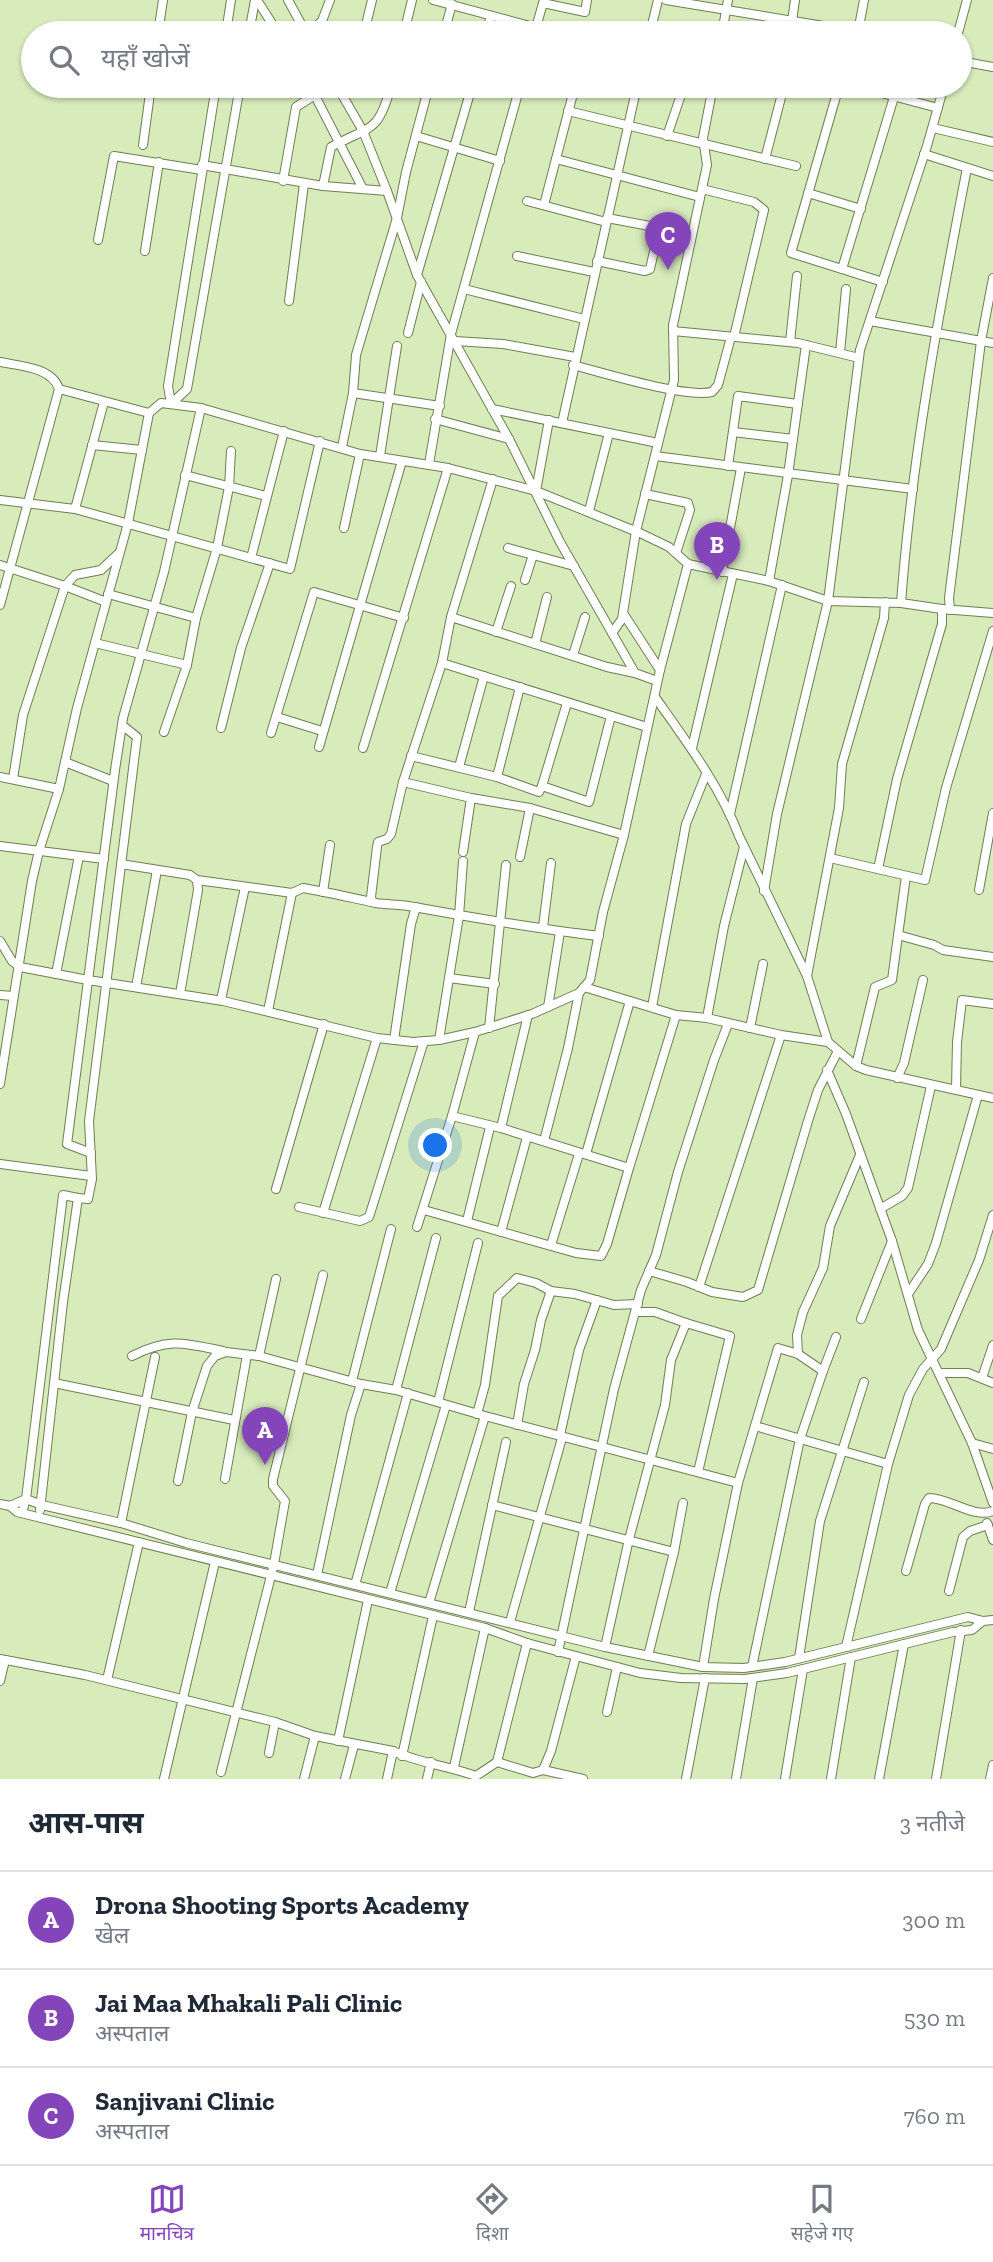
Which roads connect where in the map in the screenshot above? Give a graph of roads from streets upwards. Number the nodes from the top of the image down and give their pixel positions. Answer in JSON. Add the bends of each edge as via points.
{"nodes":[{"id":1,"x":163,"y":0,"type":"edge"},
{"id":2,"x":232,"y":0,"type":"edge"},
{"id":3,"x":256,"y":0,"type":"edge"},
{"id":4,"x":288,"y":0,"type":"edge"},
{"id":5,"x":330,"y":0,"type":"edge"},
{"id":6,"x":372,"y":0,"type":"edge"},
{"id":7,"x":412,"y":0,"type":"edge"},
{"id":8,"x":433,"y":0,"type":"edge"},
{"id":9,"x":587,"y":0,"type":"edge"},
{"id":10,"x":658,"y":0,"type":"edge"},
{"id":11,"x":666,"y":0,"type":"edge"},
{"id":12,"x":728,"y":0,"type":"edge"},
{"id":13,"x":795,"y":0,"type":"edge"},
{"id":14,"x":864,"y":0,"type":"edge"},
{"id":15,"x":967,"y":0,"type":"edge"},
{"id":16,"x":452,"y":4,"type":"junction"},
{"id":17,"x":726,"y":11,"type":"junction"},
{"id":18,"x":491,"y":16,"type":"junction"},
{"id":19,"x":160,"y":21,"type":"edge"},
{"id":20,"x":228,"y":21,"type":"edge"},
{"id":21,"x":252,"y":21,"type":"edge"},
{"id":22,"x":270,"y":21,"type":"edge"},
{"id":23,"x":301,"y":21,"type":"edge"},
{"id":24,"x":322,"y":21,"type":"edge"},
{"id":25,"x":367,"y":21,"type":"edge"},
{"id":26,"x":407,"y":21,"type":"edge"},
{"id":27,"x":447,"y":21,"type":"edge"},
{"id":28,"x":490,"y":21,"type":"edge"},
{"id":29,"x":506,"y":21,"type":"edge"},
{"id":30,"x":538,"y":21,"type":"edge"},
{"id":31,"x":653,"y":21,"type":"edge"},
{"id":32,"x":724,"y":21,"type":"edge"},
{"id":33,"x":792,"y":21,"type":"joint"},
{"id":34,"x":863,"y":21,"type":"edge"},
{"id":35,"x":961,"y":21,"type":"edge"},
{"id":36,"x":972,"y":63,"type":"edge"},
{"id":37,"x":993,"y":67,"type":"edge"},
{"id":38,"x":149,"y":98,"type":"edge"},
{"id":39,"x":214,"y":98,"type":"edge"},
{"id":40,"x":238,"y":98,"type":"edge"},
{"id":41,"x":310,"y":98,"type":"edge"},
{"id":42,"x":317,"y":98,"type":"edge"},
{"id":43,"x":344,"y":98,"type":"edge"},
{"id":44,"x":387,"y":98,"type":"edge"},
{"id":45,"x":426,"y":98,"type":"edge"},
{"id":46,"x":469,"y":98,"type":"edge"},
{"id":47,"x":517,"y":98,"type":"edge"},
{"id":48,"x":572,"y":98,"type":"edge"},
{"id":49,"x":634,"y":98,"type":"edge"},
{"id":50,"x":680,"y":98,"type":"edge"},
{"id":51,"x":711,"y":98,"type":"edge"},
{"id":52,"x":781,"y":98,"type":"edge"},
{"id":53,"x":835,"y":98,"type":"edge"},
{"id":54,"x":894,"y":98,"type":"edge"},
{"id":55,"x":898,"y":98,"type":"edge"},
{"id":56,"x":941,"y":98,"type":"edge"},
{"id":57,"x":938,"y":108,"type":"junction"},
{"id":58,"x":568,"y":111,"type":"junction"},
{"id":59,"x":627,"y":126,"type":"junction"},
{"id":60,"x":933,"y":128,"type":"junction"},
{"id":61,"x":363,"y":131,"type":"junction"},
{"id":62,"x":416,"y":136,"type":"junction"},
{"id":63,"x":667,"y":136,"type":"junction"},
{"id":64,"x":993,"y":142,"type":"edge"},
{"id":65,"x":340,"y":143,"type":"junction"},
{"id":66,"x":143,"y":145,"type":"dead end"},
{"id":67,"x":705,"y":146,"type":"junction"},
{"id":68,"x":454,"y":148,"type":"junction"},
{"id":69,"x":924,"y":154,"type":"junction"},
{"id":70,"x":556,"y":159,"type":"junction"},
{"id":71,"x":765,"y":159,"type":"junction"},
{"id":72,"x":500,"y":161,"type":"junction"},
{"id":73,"x":159,"y":162,"type":"junction"},
{"id":74,"x":796,"y":166,"type":"dead end"},
{"id":75,"x":202,"y":168,"type":"junction"},
{"id":76,"x":967,"y":168,"type":"junction"},
{"id":77,"x":224,"y":169,"type":"junction"},
{"id":78,"x":616,"y":175,"type":"junction"},
{"id":79,"x":993,"y":176,"type":"edge"},
{"id":80,"x":283,"y":181,"type":"junction"},
{"id":81,"x":304,"y":184,"type":"junction"},
{"id":82,"x":323,"y":187,"type":"junction"},
{"id":83,"x":363,"y":189,"type":"junction"},
{"id":84,"x":387,"y":191,"type":"junction"},
{"id":85,"x":701,"y":193,"type":"junction"},
{"id":86,"x":808,"y":193,"type":"junction"},
{"id":87,"x":527,"y":201,"type":"dead end"},
{"id":88,"x":544,"y":205,"type":"junction"},
{"id":89,"x":861,"y":209,"type":"junction"},
{"id":90,"x":397,"y":218,"type":"junction"},
{"id":91,"x":606,"y":220,"type":"junction"},
{"id":92,"x":97,"y":240,"type":"dead end"},
{"id":93,"x":145,"y":251,"type":"dead end"},
{"id":94,"x":517,"y":256,"type":"dead end"},
{"id":95,"x":597,"y":261,"type":"junction"},
{"id":96,"x":842,"y":269,"type":"junction"},
{"id":97,"x":594,"y":272,"type":"junction"},
{"id":98,"x":797,"y":276,"type":"dead end"},
{"id":99,"x":419,"y":278,"type":"junction"},
{"id":100,"x":993,"y":278,"type":"edge"},
{"id":101,"x":883,"y":282,"type":"junction"},
{"id":102,"x":464,"y":289,"type":"junction"},
{"id":103,"x":846,"y":289,"type":"dead end"},
{"id":104,"x":289,"y":301,"type":"dead end"},
{"id":105,"x":584,"y":319,"type":"junction"},
{"id":106,"x":870,"y":321,"type":"junction"},
{"id":107,"x":673,"y":331,"type":"junction"},
{"id":108,"x":935,"y":332,"type":"junction"},
{"id":109,"x":408,"y":333,"type":"dead end"},
{"id":110,"x":732,"y":337,"type":"junction"},
{"id":111,"x":453,"y":338,"type":"junction"},
{"id":112,"x":981,"y":341,"type":"junction"},
{"id":113,"x":790,"y":342,"type":"junction"},
{"id":114,"x":993,"y":343,"type":"edge"},
{"id":115,"x":806,"y":345,"type":"junction"},
{"id":116,"x":397,"y":346,"type":"dead end"},
{"id":117,"x":840,"y":354,"type":"junction"},
{"id":118,"x":859,"y":358,"type":"junction"},
{"id":119,"x":574,"y":361,"type":"junction"},
{"id":120,"x":0,"y":362,"type":"edge"},
{"id":121,"x":59,"y":389,"type":"junction"},
{"id":122,"x":671,"y":389,"type":"junction"},
{"id":123,"x":352,"y":393,"type":"junction"},
{"id":124,"x":389,"y":398,"type":"junction"},
{"id":125,"x":104,"y":402,"type":"junction"},
{"id":126,"x":171,"y":404,"type":"junction"},
{"id":127,"x":798,"y":404,"type":"junction"},
{"id":128,"x":440,"y":406,"type":"junction"},
{"id":129,"x":201,"y":408,"type":"junction"},
{"id":130,"x":492,"y":409,"type":"junction"},
{"id":131,"x":149,"y":413,"type":"junction"},
{"id":132,"x":435,"y":419,"type":"junction"},
{"id":133,"x":549,"y":420,"type":"junction"},
{"id":134,"x":562,"y":423,"type":"junction"},
{"id":135,"x":284,"y":430,"type":"junction"},
{"id":136,"x":733,"y":432,"type":"junction"},
{"id":137,"x":608,"y":433,"type":"junction"},
{"id":138,"x":509,"y":439,"type":"junction"},
{"id":139,"x":793,"y":439,"type":"junction"},
{"id":140,"x":320,"y":441,"type":"junction"},
{"id":141,"x":657,"y":443,"type":"junction"},
{"id":142,"x":92,"y":445,"type":"junction"},
{"id":143,"x":342,"y":447,"type":"junction"},
{"id":144,"x":142,"y":450,"type":"junction"},
{"id":145,"x":231,"y":451,"type":"dead end"},
{"id":146,"x":360,"y":454,"type":"junction"},
{"id":147,"x":380,"y":456,"type":"junction"},
{"id":148,"x":655,"y":456,"type":"junction"},
{"id":149,"x":402,"y":461,"type":"junction"},
{"id":150,"x":429,"y":464,"type":"junction"},
{"id":151,"x":728,"y":466,"type":"junction"},
{"id":152,"x":448,"y":468,"type":"junction"},
{"id":153,"x":741,"y":468,"type":"junction"},
{"id":154,"x":185,"y":475,"type":"junction"},
{"id":155,"x":788,"y":475,"type":"junction"},
{"id":156,"x":493,"y":479,"type":"junction"},
{"id":157,"x":844,"y":481,"type":"junction"},
{"id":158,"x":229,"y":487,"type":"junction"},
{"id":159,"x":912,"y":489,"type":"junction"},
{"id":160,"x":536,"y":491,"type":"junction"},
{"id":161,"x":645,"y":494,"type":"junction"},
{"id":162,"x":266,"y":496,"type":"junction"},
{"id":163,"x":0,"y":500,"type":"edge"},
{"id":164,"x":26,"y":505,"type":"junction"},
{"id":165,"x":75,"y":509,"type":"junction"},
{"id":166,"x":589,"y":511,"type":"junction"},
{"id":167,"x":128,"y":523,"type":"junction"},
{"id":168,"x":344,"y":528,"type":"dead end"},
{"id":169,"x":636,"y":531,"type":"junction"},
{"id":170,"x":171,"y":535,"type":"junction"},
{"id":171,"x":216,"y":548,"type":"junction"},
{"id":172,"x":508,"y":548,"type":"dead end"},
{"id":173,"x":120,"y":552,"type":"junction"},
{"id":174,"x":676,"y":553,"type":"junction"},
{"id":175,"x":533,"y":555,"type":"junction"},
{"id":176,"x":251,"y":558,"type":"junction"},
{"id":177,"x":270,"y":563,"type":"junction"},
{"id":178,"x":688,"y":564,"type":"junction"},
{"id":179,"x":0,"y":565,"type":"edge"},
{"id":180,"x":574,"y":566,"type":"junction"},
{"id":181,"x":10,"y":568,"type":"junction"},
{"id":182,"x":722,"y":572,"type":"junction"},
{"id":183,"x":733,"y":574,"type":"junction"},
{"id":184,"x":525,"y":580,"type":"dead end"},
{"id":185,"x":769,"y":581,"type":"junction"},
{"id":186,"x":782,"y":585,"type":"junction"},
{"id":187,"x":65,"y":586,"type":"junction"},
{"id":188,"x":510,"y":586,"type":"dead end"},
{"id":189,"x":547,"y":597,"type":"dead end"},
{"id":190,"x":107,"y":598,"type":"junction"},
{"id":191,"x":828,"y":601,"type":"junction"},
{"id":192,"x":885,"y":602,"type":"junction"},
{"id":193,"x":901,"y":603,"type":"junction"},
{"id":194,"x":0,"y":605,"type":"edge"},
{"id":195,"x":360,"y":605,"type":"junction"},
{"id":196,"x":154,"y":607,"type":"junction"},
{"id":197,"x":946,"y":609,"type":"junction"},
{"id":198,"x":623,"y":613,"type":"junction"},
{"id":199,"x":993,"y":613,"type":"edge"},
{"id":200,"x":451,"y":617,"type":"junction"},
{"id":201,"x":585,"y":617,"type":"dead end"},
{"id":202,"x":197,"y":618,"type":"junction"},
{"id":203,"x":404,"y":618,"type":"junction"},
{"id":204,"x":993,"y":631,"type":"edge"},
{"id":205,"x":496,"y":632,"type":"junction"},
{"id":206,"x":612,"y":633,"type":"junction"},
{"id":207,"x":95,"y":643,"type":"junction"},
{"id":208,"x":535,"y":644,"type":"junction"},
{"id":209,"x":139,"y":655,"type":"junction"},
{"id":210,"x":573,"y":655,"type":"junction"},
{"id":211,"x":442,"y":663,"type":"junction"},
{"id":212,"x":187,"y":665,"type":"junction"},
{"id":213,"x":660,"y":670,"type":"junction"},
{"id":214,"x":635,"y":673,"type":"junction"},
{"id":215,"x":484,"y":676,"type":"junction"},
{"id":216,"x":657,"y":681,"type":"junction"},
{"id":217,"x":520,"y":688,"type":"junction"},
{"id":218,"x":655,"y":697,"type":"junction"},
{"id":219,"x":566,"y":703,"type":"junction"},
{"id":220,"x":611,"y":716,"type":"junction"},
{"id":221,"x":277,"y":717,"type":"junction"},
{"id":222,"x":122,"y":724,"type":"junction"},
{"id":223,"x":647,"y":727,"type":"junction"},
{"id":224,"x":221,"y":728,"type":"dead end"},
{"id":225,"x":164,"y":732,"type":"dead end"},
{"id":226,"x":322,"y":732,"type":"junction"},
{"id":227,"x":271,"y":733,"type":"dead end"},
{"id":228,"x":319,"y":747,"type":"dead end"},
{"id":229,"x":363,"y":748,"type":"dead end"},
{"id":230,"x":692,"y":748,"type":"junction"},
{"id":231,"x":411,"y":757,"type":"junction"},
{"id":232,"x":65,"y":762,"type":"junction"},
{"id":233,"x":459,"y":767,"type":"junction"},
{"id":234,"x":706,"y":774,"type":"junction"},
{"id":235,"x":0,"y":777,"type":"edge"},
{"id":236,"x":497,"y":778,"type":"junction"},
{"id":237,"x":13,"y":779,"type":"junction"},
{"id":238,"x":113,"y":781,"type":"junction"},
{"id":239,"x":403,"y":782,"type":"junction"},
{"id":240,"x":542,"y":786,"type":"junction"},
{"id":241,"x":60,"y":789,"type":"junction"},
{"id":242,"x":471,"y":798,"type":"junction"},
{"id":243,"x":530,"y":808,"type":"junction"},
{"id":244,"x":993,"y":813,"type":"edge"},
{"id":245,"x":730,"y":814,"type":"junction"},
{"id":246,"x":624,"y":835,"type":"junction"},
{"id":247,"x":330,"y":845,"type":"dead end"},
{"id":248,"x":0,"y":846,"type":"edge"},
{"id":249,"x":744,"y":848,"type":"junction"},
{"id":250,"x":39,"y":850,"type":"junction"},
{"id":251,"x":79,"y":856,"type":"junction"},
{"id":252,"x":520,"y":857,"type":"dead end"},
{"id":253,"x":104,"y":859,"type":"junction"},
{"id":254,"x":830,"y":859,"type":"junction"},
{"id":255,"x":551,"y":863,"type":"dead end"},
{"id":256,"x":121,"y":864,"type":"junction"},
{"id":257,"x":506,"y":865,"type":"dead end"},
{"id":258,"x":878,"y":869,"type":"junction"},
{"id":259,"x":157,"y":870,"type":"junction"},
{"id":260,"x":906,"y":876,"type":"junction"},
{"id":261,"x":197,"y":880,"type":"junction"},
{"id":262,"x":244,"y":887,"type":"junction"},
{"id":263,"x":979,"y":890,"type":"dead end"},
{"id":264,"x":764,"y":891,"type":"junction"},
{"id":265,"x":323,"y":892,"type":"junction"},
{"id":266,"x":292,"y":893,"type":"junction"},
{"id":267,"x":372,"y":901,"type":"junction"},
{"id":268,"x":416,"y":907,"type":"junction"},
{"id":269,"x":458,"y":916,"type":"junction"},
{"id":270,"x":500,"y":922,"type":"junction"},
{"id":271,"x":543,"y":927,"type":"junction"},
{"id":272,"x":560,"y":932,"type":"junction"},
{"id":273,"x":898,"y":935,"type":"junction"},
{"id":274,"x":599,"y":936,"type":"junction"},
{"id":275,"x":0,"y":942,"type":"edge"},
{"id":276,"x":993,"y":957,"type":"edge"},
{"id":277,"x":763,"y":964,"type":"dead end"},
{"id":278,"x":20,"y":967,"type":"junction"},
{"id":279,"x":56,"y":974,"type":"junction"},
{"id":280,"x":807,"y":976,"type":"junction"},
{"id":281,"x":449,"y":978,"type":"junction"},
{"id":282,"x":88,"y":980,"type":"junction"},
{"id":283,"x":923,"y":980,"type":"dead end"},
{"id":284,"x":106,"y":983,"type":"junction"},
{"id":285,"x":495,"y":984,"type":"junction"},
{"id":286,"x":136,"y":987,"type":"junction"},
{"id":287,"x":581,"y":990,"type":"junction"},
{"id":288,"x":180,"y":994,"type":"junction"},
{"id":289,"x":0,"y":995,"type":"edge"},
{"id":290,"x":13,"y":996,"type":"junction"},
{"id":291,"x":220,"y":1000,"type":"junction"},
{"id":292,"x":630,"y":1001,"type":"junction"},
{"id":293,"x":993,"y":1004,"type":"edge"},
{"id":294,"x":548,"y":1007,"type":"junction"},
{"id":295,"x":652,"y":1007,"type":"junction"},
{"id":296,"x":268,"y":1011,"type":"junction"},
{"id":297,"x":528,"y":1015,"type":"junction"},
{"id":298,"x":676,"y":1015,"type":"junction"},
{"id":299,"x":707,"y":1018,"type":"junction"},
{"id":300,"x":324,"y":1024,"type":"junction"},
{"id":301,"x":728,"y":1024,"type":"junction"},
{"id":302,"x":489,"y":1028,"type":"junction"},
{"id":303,"x":750,"y":1028,"type":"junction"},
{"id":304,"x":475,"y":1032,"type":"junction"},
{"id":305,"x":781,"y":1035,"type":"junction"},
{"id":306,"x":377,"y":1038,"type":"junction"},
{"id":307,"x":394,"y":1040,"type":"junction"},
{"id":308,"x":439,"y":1040,"type":"junction"},
{"id":309,"x":424,"y":1041,"type":"junction"},
{"id":310,"x":828,"y":1042,"type":"junction"},
{"id":311,"x":838,"y":1051,"type":"junction"},
{"id":312,"x":856,"y":1066,"type":"junction"},
{"id":313,"x":827,"y":1070,"type":"junction"},
{"id":314,"x":897,"y":1078,"type":"junction"},
{"id":315,"x":0,"y":1084,"type":"edge"},
{"id":316,"x":931,"y":1086,"type":"junction"},
{"id":317,"x":956,"y":1089,"type":"junction"},
{"id":318,"x":978,"y":1095,"type":"junction"},
{"id":319,"x":993,"y":1098,"type":"edge"},
{"id":320,"x":452,"y":1116,"type":"junction"},
{"id":321,"x":490,"y":1127,"type":"junction"},
{"id":322,"x":501,"y":1128,"type":"junction"},
{"id":323,"x":527,"y":1137,"type":"junction"},
{"id":324,"x":544,"y":1141,"type":"junction"},
{"id":325,"x":91,"y":1153,"type":"junction"},
{"id":326,"x":583,"y":1154,"type":"junction"},
{"id":327,"x":860,"y":1155,"type":"junction"},
{"id":328,"x":0,"y":1164,"type":"edge"},
{"id":329,"x":629,"y":1168,"type":"junction"},
{"id":330,"x":91,"y":1176,"type":"junction"},
{"id":331,"x":276,"y":1189,"type":"dead end"},
{"id":332,"x":79,"y":1198,"type":"junction"},
{"id":333,"x":299,"y":1207,"type":"dead end"},
{"id":334,"x":880,"y":1209,"type":"junction"},
{"id":335,"x":424,"y":1210,"type":"junction"},
{"id":336,"x":323,"y":1213,"type":"junction"},
{"id":337,"x":993,"y":1214,"type":"edge"},
{"id":338,"x":467,"y":1221,"type":"junction"},
{"id":339,"x":417,"y":1227,"type":"dead end"},
{"id":340,"x":391,"y":1229,"type":"dead end"},
{"id":341,"x":501,"y":1232,"type":"junction"},
{"id":342,"x":436,"y":1238,"type":"dead end"},
{"id":343,"x":892,"y":1241,"type":"junction"},
{"id":344,"x":478,"y":1243,"type":"dead end"},
{"id":345,"x":551,"y":1245,"type":"junction"},
{"id":346,"x":649,"y":1271,"type":"junction"},
{"id":347,"x":323,"y":1275,"type":"dead end"},
{"id":348,"x":276,"y":1279,"type":"dead end"},
{"id":349,"x":699,"y":1287,"type":"junction"},
{"id":350,"x":551,"y":1291,"type":"junction"},
{"id":351,"x":908,"y":1294,"type":"junction"},
{"id":352,"x":597,"y":1300,"type":"junction"},
{"id":353,"x":637,"y":1308,"type":"junction"},
{"id":354,"x":861,"y":1319,"type":"dead end"},
{"id":355,"x":686,"y":1323,"type":"junction"},
{"id":356,"x":836,"y":1336,"type":"dead end"},
{"id":357,"x":993,"y":1345,"type":"edge"},
{"id":358,"x":226,"y":1352,"type":"junction"},
{"id":359,"x":798,"y":1354,"type":"junction"},
{"id":360,"x":247,"y":1355,"type":"junction"},
{"id":361,"x":132,"y":1356,"type":"dead end"},
{"id":362,"x":259,"y":1356,"type":"junction"},
{"id":363,"x":155,"y":1357,"type":"dead end"},
{"id":364,"x":932,"y":1361,"type":"junction"},
{"id":365,"x":301,"y":1367,"type":"junction"},
{"id":366,"x":823,"y":1371,"type":"junction"},
{"id":367,"x":939,"y":1373,"type":"junction"},
{"id":368,"x":982,"y":1378,"type":"junction"},
{"id":369,"x":357,"y":1382,"type":"junction"},
{"id":370,"x":864,"y":1382,"type":"dead end"},
{"id":371,"x":993,"y":1382,"type":"edge"},
{"id":372,"x":54,"y":1383,"type":"junction"},
{"id":373,"x":396,"y":1390,"type":"junction"},
{"id":374,"x":408,"y":1394,"type":"junction"},
{"id":375,"x":145,"y":1403,"type":"junction"},
{"id":376,"x":442,"y":1404,"type":"junction"},
{"id":377,"x":192,"y":1412,"type":"junction"},
{"id":378,"x":481,"y":1415,"type":"junction"},
{"id":379,"x":234,"y":1420,"type":"junction"},
{"id":380,"x":517,"y":1425,"type":"junction"},
{"id":381,"x":755,"y":1426,"type":"junction"},
{"id":382,"x":561,"y":1437,"type":"junction"},
{"id":383,"x":800,"y":1439,"type":"junction"},
{"id":384,"x":506,"y":1442,"type":"dead end"},
{"id":385,"x":972,"y":1443,"type":"junction"},
{"id":386,"x":603,"y":1448,"type":"junction"},
{"id":387,"x":993,"y":1449,"type":"edge"},
{"id":388,"x":842,"y":1451,"type":"junction"},
{"id":389,"x":652,"y":1459,"type":"junction"},
{"id":390,"x":888,"y":1464,"type":"junction"},
{"id":391,"x":698,"y":1472,"type":"junction"},
{"id":392,"x":225,"y":1479,"type":"dead end"},
{"id":393,"x":178,"y":1481,"type":"dead end"},
{"id":394,"x":738,"y":1483,"type":"junction"},
{"id":395,"x":26,"y":1499,"type":"junction"},
{"id":396,"x":683,"y":1503,"type":"dead end"},
{"id":397,"x":993,"y":1503,"type":"edge"},
{"id":398,"x":0,"y":1504,"type":"edge"},
{"id":399,"x":42,"y":1505,"type":"junction"},
{"id":400,"x":492,"y":1505,"type":"junction"},
{"id":401,"x":10,"y":1506,"type":"junction"},
{"id":402,"x":993,"y":1511,"type":"edge"},
{"id":403,"x":22,"y":1513,"type":"junction"},
{"id":404,"x":983,"y":1513,"type":"junction"},
{"id":405,"x":38,"y":1517,"type":"junction"},
{"id":406,"x":539,"y":1518,"type":"junction"},
{"id":407,"x":121,"y":1522,"type":"junction"},
{"id":408,"x":988,"y":1525,"type":"junction"},
{"id":409,"x":584,"y":1528,"type":"junction"},
{"id":410,"x":629,"y":1539,"type":"junction"},
{"id":411,"x":993,"y":1540,"type":"edge"},
{"id":412,"x":139,"y":1542,"type":"junction"},
{"id":413,"x":674,"y":1552,"type":"junction"},
{"id":414,"x":215,"y":1562,"type":"junction"},
{"id":415,"x":274,"y":1564,"type":"junction"},
{"id":416,"x":906,"y":1571,"type":"dead end"},
{"id":417,"x":317,"y":1575,"type":"junction"},
{"id":418,"x":271,"y":1576,"type":"junction"},
{"id":419,"x":355,"y":1585,"type":"junction"},
{"id":420,"x":949,"y":1591,"type":"dead end"},
{"id":421,"x":390,"y":1593,"type":"junction"},
{"id":422,"x":368,"y":1600,"type":"junction"},
{"id":423,"x":429,"y":1603,"type":"junction"},
{"id":424,"x":469,"y":1612,"type":"junction"},
{"id":425,"x":433,"y":1616,"type":"junction"},
{"id":426,"x":993,"y":1620,"type":"edge"},
{"id":427,"x":983,"y":1621,"type":"junction"},
{"id":428,"x":510,"y":1622,"type":"junction"},
{"id":429,"x":485,"y":1628,"type":"junction"},
{"id":430,"x":961,"y":1630,"type":"junction"},
{"id":431,"x":562,"y":1636,"type":"junction"},
{"id":432,"x":527,"y":1643,"type":"junction"},
{"id":433,"x":904,"y":1644,"type":"junction"},
{"id":434,"x":606,"y":1647,"type":"junction"},
{"id":435,"x":846,"y":1647,"type":"junction"},
{"id":436,"x":558,"y":1652,"type":"junction"},
{"id":437,"x":576,"y":1656,"type":"junction"},
{"id":438,"x":648,"y":1656,"type":"junction"},
{"id":439,"x":851,"y":1657,"type":"junction"},
{"id":440,"x":799,"y":1658,"type":"junction"},
{"id":441,"x":2,"y":1659,"type":"edge"},
{"id":442,"x":617,"y":1667,"type":"junction"},
{"id":443,"x":752,"y":1667,"type":"junction"},
{"id":444,"x":703,"y":1668,"type":"junction"},
{"id":445,"x":803,"y":1669,"type":"junction"},
{"id":446,"x":705,"y":1678,"type":"junction"},
{"id":447,"x":753,"y":1678,"type":"junction"},
{"id":448,"x":107,"y":1680,"type":"junction"},
{"id":449,"x":0,"y":1681,"type":"edge"},
{"id":450,"x":184,"y":1701,"type":"junction"},
{"id":451,"x":607,"y":1712,"type":"dead end"},
{"id":452,"x":238,"y":1713,"type":"junction"},
{"id":453,"x":275,"y":1722,"type":"junction"},
{"id":454,"x":315,"y":1736,"type":"junction"},
{"id":455,"x":338,"y":1741,"type":"junction"},
{"id":456,"x":354,"y":1745,"type":"junction"},
{"id":457,"x":393,"y":1751,"type":"junction"},
{"id":458,"x":270,"y":1753,"type":"dead end"},
{"id":459,"x":402,"y":1756,"type":"junction"},
{"id":460,"x":431,"y":1762,"type":"junction"},
{"id":461,"x":497,"y":1762,"type":"junction"},
{"id":462,"x":993,"y":1765,"type":"edge"},
{"id":463,"x":454,"y":1767,"type":"junction"},
{"id":464,"x":543,"y":1770,"type":"junction"},
{"id":465,"x":221,"y":1772,"type":"dead end"},
{"id":466,"x":476,"y":1777,"type":"edge"},
{"id":467,"x":164,"y":1779,"type":"edge"},
{"id":468,"x":304,"y":1779,"type":"edge"},
{"id":469,"x":345,"y":1779,"type":"edge"},
{"id":470,"x":387,"y":1779,"type":"edge"},
{"id":471,"x":427,"y":1779,"type":"edge"},
{"id":472,"x":583,"y":1779,"type":"edge"},
{"id":473,"x":686,"y":1779,"type":"edge"},
{"id":474,"x":736,"y":1779,"type":"edge"},
{"id":475,"x":785,"y":1779,"type":"edge"},
{"id":476,"x":831,"y":1779,"type":"edge"},
{"id":477,"x":879,"y":1779,"type":"edge"},
{"id":478,"x":936,"y":1779,"type":"edge"},
{"id":479,"x":990,"y":1779,"type":"edge"}],
"edges":[{"from":1,"to":19,"type":"street"},
{"from":2,"to":20,"type":"street"},
{"from":3,"to":21,"type":"street"},
{"from":3,"to":22,"type":"street"},
{"from":4,"to":23,"type":"street"},
{"from":5,"to":24,"type":"street"},
{"from":6,"to":25,"type":"street"},
{"from":7,"to":26,"type":"street"},
{"from":8,"to":16,"type":"street"},
{"from":9,"to":30,"type":"street","via":[[585,12],[543,3]]},
{"from":10,"to":31,"type":"street"},
{"from":11,"to":17,"type":"street"},
{"from":12,"to":17,"type":"street"},
{"from":13,"to":33,"type":"street"},
{"from":14,"to":34,"type":"street"},
{"from":15,"to":35,"type":"street"},
{"from":16,"to":18,"type":"street"},
{"from":16,"to":27,"type":"street"},
{"from":17,"to":32,"type":"street"},
{"from":17,"to":33,"type":"street"},
{"from":18,"to":28,"type":"street"},
{"from":18,"to":29,"type":"street"},
{"from":36,"to":37,"type":"street"},
{"from":38,"to":66,"type":"street"},
{"from":39,"to":75,"type":"street"},
{"from":40,"to":77,"type":"street"},
{"from":41,"to":80,"type":"street","via":[[296,107]]},
{"from":42,"to":65,"type":"street"},
{"from":43,"to":61,"type":"street"},
{"from":44,"to":61,"type":"street","via":[[375,125]]},
{"from":45,"to":62,"type":"street"},
{"from":46,"to":68,"type":"street"},
{"from":47,"to":72,"type":"street"},
{"from":48,"to":58,"type":"street"},
{"from":49,"to":59,"type":"street"},
{"from":50,"to":63,"type":"street"},
{"from":51,"to":67,"type":"street"},
{"from":52,"to":71,"type":"street"},
{"from":53,"to":86,"type":"street"},
{"from":54,"to":89,"type":"street"},
{"from":55,"to":57,"type":"street"},
{"from":56,"to":57,"type":"street"},
{"from":57,"to":60,"type":"street"},
{"from":58,"to":59,"type":"street"},
{"from":58,"to":70,"type":"street"},
{"from":59,"to":63,"type":"street"},
{"from":59,"to":78,"type":"street"},
{"from":60,"to":64,"type":"street"},
{"from":60,"to":69,"type":"street"},
{"from":61,"to":65,"type":"street"},
{"from":61,"to":84,"type":"street"},
{"from":62,"to":68,"type":"street"},
{"from":62,"to":90,"type":"street"},
{"from":63,"to":67,"type":"street"},
{"from":65,"to":82,"type":"street","via":[[331,147]]},
{"from":65,"to":83,"type":"street"},
{"from":67,"to":71,"type":"street"},
{"from":67,"to":85,"type":"street","via":[[708,165]]},
{"from":68,"to":72,"type":"street"},
{"from":68,"to":99,"type":"street"},
{"from":69,"to":76,"type":"street"},
{"from":69,"to":101,"type":"street"},
{"from":70,"to":78,"type":"street"},
{"from":70,"to":88,"type":"street"},
{"from":71,"to":74,"type":"street"},
{"from":72,"to":102,"type":"street"},
{"from":73,"to":75,"type":"street"},
{"from":73,"to":92,"type":"street","via":[[114,156]]},
{"from":73,"to":93,"type":"street"},
{"from":75,"to":77,"type":"street"},
{"from":75,"to":126,"type":"street","via":[[168,386]]},
{"from":76,"to":79,"type":"street"},
{"from":76,"to":108,"type":"street"},
{"from":77,"to":80,"type":"street"},
{"from":77,"to":126,"type":"street","via":[[187,389]]},
{"from":78,"to":85,"type":"street"},
{"from":78,"to":91,"type":"street"},
{"from":80,"to":81,"type":"street"},
{"from":81,"to":82,"type":"street"},
{"from":81,"to":104,"type":"street"},
{"from":82,"to":83,"type":"street"},
{"from":83,"to":84,"type":"street"},
{"from":84,"to":90,"type":"street"},
{"from":85,"to":107,"type":"street"},
{"from":85,"to":110,"type":"street","via":[[754,202],[764,210]]},
{"from":86,"to":89,"type":"street"},
{"from":86,"to":96,"type":"street","via":[[791,253]]},
{"from":87,"to":88,"type":"street"},
{"from":88,"to":91,"type":"street"},
{"from":89,"to":96,"type":"street"},
{"from":90,"to":99,"type":"street"},
{"from":90,"to":123,"type":"street","via":[[356,355]]},
{"from":91,"to":95,"type":"street"},
{"from":91,"to":95,"type":"street","via":[[655,227],[658,234],[651,266],[645,271]]},
{"from":94,"to":97,"type":"street"},
{"from":95,"to":97,"type":"street"},
{"from":96,"to":101,"type":"street"},
{"from":97,"to":105,"type":"street"},
{"from":98,"to":113,"type":"street"},
{"from":99,"to":109,"type":"street"},
{"from":99,"to":111,"type":"street"},
{"from":100,"to":112,"type":"street"},
{"from":101,"to":106,"type":"street"},
{"from":102,"to":105,"type":"street"},
{"from":102,"to":111,"type":"street"},
{"from":103,"to":117,"type":"street"},
{"from":105,"to":119,"type":"street"},
{"from":106,"to":108,"type":"street"},
{"from":106,"to":118,"type":"street"},
{"from":107,"to":110,"type":"street"},
{"from":107,"to":122,"type":"street"},
{"from":108,"to":112,"type":"street"},
{"from":108,"to":159,"type":"street"},
{"from":110,"to":113,"type":"street"},
{"from":110,"to":122,"type":"street","via":[[716,390],[705,394]]},
{"from":111,"to":119,"type":"street"},
{"from":111,"to":128,"type":"street"},
{"from":111,"to":130,"type":"street"},
{"from":112,"to":114,"type":"street"},
{"from":112,"to":197,"type":"street"},
{"from":113,"to":115,"type":"street"},
{"from":115,"to":117,"type":"street"},
{"from":115,"to":127,"type":"street"},
{"from":116,"to":124,"type":"street"},
{"from":117,"to":118,"type":"street"},
{"from":118,"to":157,"type":"street"},
{"from":119,"to":122,"type":"street"},
{"from":119,"to":134,"type":"street"},
{"from":120,"to":121,"type":"street","via":[[46,373],[54,377]]},
{"from":121,"to":125,"type":"street"},
{"from":121,"to":164,"type":"street"},
{"from":122,"to":141,"type":"street"},
{"from":123,"to":124,"type":"street"},
{"from":123,"to":143,"type":"street"},
{"from":124,"to":128,"type":"street"},
{"from":124,"to":147,"type":"street"},
{"from":125,"to":131,"type":"street"},
{"from":125,"to":142,"type":"street"},
{"from":126,"to":129,"type":"street"},
{"from":126,"to":131,"type":"street","via":[[161,403]]},
{"from":127,"to":136,"type":"street","via":[[738,397]]},
{"from":127,"to":139,"type":"street"},
{"from":128,"to":132,"type":"street"},
{"from":129,"to":135,"type":"street"},
{"from":129,"to":154,"type":"street"},
{"from":130,"to":133,"type":"street"},
{"from":130,"to":138,"type":"street"},
{"from":131,"to":144,"type":"street"},
{"from":132,"to":138,"type":"street"},
{"from":132,"to":150,"type":"street"},
{"from":133,"to":134,"type":"street"},
{"from":133,"to":160,"type":"street"},
{"from":134,"to":137,"type":"street"},
{"from":135,"to":140,"type":"street"},
{"from":135,"to":162,"type":"street"},
{"from":136,"to":139,"type":"street"},
{"from":136,"to":151,"type":"street"},
{"from":137,"to":141,"type":"street"},
{"from":137,"to":166,"type":"street"},
{"from":138,"to":160,"type":"street"},
{"from":139,"to":155,"type":"street"},
{"from":140,"to":143,"type":"street"},
{"from":140,"to":177,"type":"street","via":[[290,569]]},
{"from":141,"to":148,"type":"street"},
{"from":142,"to":144,"type":"street"},
{"from":142,"to":165,"type":"street"},
{"from":143,"to":146,"type":"street"},
{"from":144,"to":167,"type":"street"},
{"from":145,"to":158,"type":"street"},
{"from":146,"to":147,"type":"street"},
{"from":146,"to":168,"type":"street"},
{"from":147,"to":149,"type":"street"},
{"from":148,"to":151,"type":"street"},
{"from":148,"to":161,"type":"street"},
{"from":149,"to":150,"type":"street"},
{"from":149,"to":195,"type":"street"},
{"from":150,"to":152,"type":"street"},
{"from":151,"to":153,"type":"street"},
{"from":152,"to":156,"type":"street"},
{"from":152,"to":203,"type":"street"},
{"from":153,"to":155,"type":"street"},
{"from":153,"to":182,"type":"street"},
{"from":154,"to":158,"type":"street"},
{"from":154,"to":170,"type":"street"},
{"from":155,"to":157,"type":"street"},
{"from":155,"to":185,"type":"street"},
{"from":156,"to":160,"type":"street"},
{"from":156,"to":200,"type":"street"},
{"from":157,"to":159,"type":"street"},
{"from":157,"to":191,"type":"street"},
{"from":158,"to":162,"type":"street"},
{"from":158,"to":171,"type":"street"},
{"from":159,"to":193,"type":"street"},
{"from":160,"to":166,"type":"street"},
{"from":160,"to":180,"type":"street"},
{"from":161,"to":169,"type":"street"},
{"from":161,"to":174,"type":"street","via":[[688,503],[690,510]]},
{"from":162,"to":176,"type":"street"},
{"from":163,"to":164,"type":"street"},
{"from":164,"to":165,"type":"street"},
{"from":164,"to":181,"type":"street"},
{"from":165,"to":167,"type":"street"},
{"from":166,"to":169,"type":"street"},
{"from":167,"to":170,"type":"street"},
{"from":167,"to":173,"type":"street"},
{"from":169,"to":174,"type":"street"},
{"from":169,"to":198,"type":"street"},
{"from":170,"to":171,"type":"street"},
{"from":170,"to":196,"type":"street"},
{"from":171,"to":176,"type":"street"},
{"from":171,"to":202,"type":"street"},
{"from":172,"to":175,"type":"street"},
{"from":173,"to":187,"type":"street","via":[[101,570],[75,575]]},
{"from":173,"to":190,"type":"street"},
{"from":174,"to":178,"type":"street"},
{"from":175,"to":180,"type":"street"},
{"from":175,"to":184,"type":"street"},
{"from":176,"to":177,"type":"street"},
{"from":177,"to":224,"type":"street","via":[[241,648]]},
{"from":178,"to":182,"type":"street"},
{"from":178,"to":213,"type":"street"},
{"from":179,"to":181,"type":"street"},
{"from":180,"to":206,"type":"street"},
{"from":181,"to":187,"type":"street"},
{"from":181,"to":194,"type":"street"},
{"from":182,"to":183,"type":"street"},
{"from":183,"to":185,"type":"street"},
{"from":183,"to":230,"type":"street"},
{"from":185,"to":186,"type":"street"},
{"from":186,"to":191,"type":"street"},
{"from":186,"to":245,"type":"street"},
{"from":187,"to":190,"type":"street"},
{"from":187,"to":237,"type":"street","via":[[23,715]]},
{"from":188,"to":205,"type":"street"},
{"from":189,"to":208,"type":"street"},
{"from":190,"to":196,"type":"street"},
{"from":190,"to":207,"type":"street"},
{"from":191,"to":192,"type":"street"},
{"from":191,"to":264,"type":"street","via":[[776,814]]},
{"from":192,"to":193,"type":"street"},
{"from":192,"to":254,"type":"street","via":[[842,764]]},
{"from":193,"to":197,"type":"street"},
{"from":195,"to":203,"type":"street"},
{"from":195,"to":221,"type":"street","via":[[314,592]]},
{"from":195,"to":226,"type":"street"},
{"from":196,"to":202,"type":"street"},
{"from":196,"to":209,"type":"street"},
{"from":197,"to":199,"type":"street"},
{"from":197,"to":258,"type":"street","via":[[897,779]]},
{"from":198,"to":206,"type":"street"},
{"from":198,"to":213,"type":"street"},
{"from":200,"to":205,"type":"street"},
{"from":200,"to":211,"type":"street"},
{"from":201,"to":210,"type":"street"},
{"from":202,"to":212,"type":"street"},
{"from":203,"to":229,"type":"street"},
{"from":204,"to":260,"type":"street","via":[[946,788],[925,880]]},
{"from":205,"to":208,"type":"street"},
{"from":206,"to":214,"type":"street"},
{"from":207,"to":209,"type":"street"},
{"from":207,"to":232,"type":"street"},
{"from":208,"to":210,"type":"street"},
{"from":209,"to":212,"type":"street"},
{"from":209,"to":222,"type":"street"},
{"from":210,"to":214,"type":"street"},
{"from":211,"to":215,"type":"street"},
{"from":211,"to":231,"type":"street"},
{"from":212,"to":225,"type":"street"},
{"from":213,"to":216,"type":"street"},
{"from":214,"to":216,"type":"street"},
{"from":215,"to":217,"type":"street"},
{"from":215,"to":233,"type":"street"},
{"from":216,"to":218,"type":"street"},
{"from":217,"to":219,"type":"street"},
{"from":217,"to":236,"type":"street"},
{"from":218,"to":223,"type":"street"},
{"from":218,"to":230,"type":"street"},
{"from":219,"to":220,"type":"street"},
{"from":219,"to":240,"type":"street"},
{"from":220,"to":223,"type":"street"},
{"from":220,"to":240,"type":"street","via":[[589,802]]},
{"from":221,"to":226,"type":"street"},
{"from":221,"to":227,"type":"street"},
{"from":222,"to":238,"type":"street"},
{"from":222,"to":256,"type":"street","via":[[137,737]]},
{"from":223,"to":246,"type":"street"},
{"from":226,"to":228,"type":"street"},
{"from":230,"to":234,"type":"street"},
{"from":231,"to":233,"type":"street"},
{"from":231,"to":239,"type":"street"},
{"from":232,"to":238,"type":"street"},
{"from":232,"to":241,"type":"street"},
{"from":233,"to":236,"type":"street"},
{"from":234,"to":245,"type":"street"},
{"from":234,"to":295,"type":"street","via":[[686,824]]},
{"from":235,"to":237,"type":"street"},
{"from":236,"to":240,"type":"street","via":[[539,792]]},
{"from":237,"to":241,"type":"street"},
{"from":238,"to":253,"type":"street"},
{"from":239,"to":242,"type":"street"},
{"from":239,"to":267,"type":"street","via":[[391,834],[377,847]]},
{"from":241,"to":250,"type":"street"},
{"from":242,"to":243,"type":"street"},
{"from":242,"to":269,"type":"street"},
{"from":243,"to":246,"type":"street"},
{"from":243,"to":252,"type":"street"},
{"from":244,"to":263,"type":"street"},
{"from":245,"to":249,"type":"street"},
{"from":246,"to":274,"type":"street"},
{"from":247,"to":265,"type":"street"},
{"from":248,"to":250,"type":"street"},
{"from":249,"to":264,"type":"street"},
{"from":249,"to":299,"type":"street"},
{"from":250,"to":251,"type":"street"},
{"from":250,"to":278,"type":"street"},
{"from":251,"to":253,"type":"street"},
{"from":251,"to":279,"type":"street"},
{"from":253,"to":282,"type":"street"},
{"from":254,"to":258,"type":"street"},
{"from":254,"to":280,"type":"street"},
{"from":255,"to":271,"type":"street"},
{"from":256,"to":259,"type":"street"},
{"from":256,"to":284,"type":"street"},
{"from":257,"to":270,"type":"street"},
{"from":258,"to":260,"type":"street"},
{"from":259,"to":261,"type":"street"},
{"from":259,"to":286,"type":"street"},
{"from":260,"to":273,"type":"street"},
{"from":261,"to":262,"type":"street"},
{"from":261,"to":288,"type":"street"},
{"from":262,"to":266,"type":"street"},
{"from":262,"to":291,"type":"street"},
{"from":264,"to":280,"type":"street"},
{"from":265,"to":266,"type":"street","via":[[303,888]]},
{"from":265,"to":267,"type":"street"},
{"from":266,"to":296,"type":"street"},
{"from":267,"to":268,"type":"street"},
{"from":268,"to":269,"type":"street"},
{"from":268,"to":307,"type":"street"},
{"from":269,"to":270,"type":"street"},
{"from":269,"to":281,"type":"street"},
{"from":270,"to":271,"type":"street"},
{"from":270,"to":285,"type":"street"},
{"from":271,"to":272,"type":"street"},
{"from":272,"to":274,"type":"street"},
{"from":272,"to":294,"type":"street"},
{"from":273,"to":276,"type":"street","via":[[943,950]]},
{"from":273,"to":312,"type":"street","via":[[892,980],[875,987]]},
{"from":274,"to":287,"type":"street","via":[[590,980]]},
{"from":275,"to":278,"type":"street"},
{"from":277,"to":303,"type":"street"},
{"from":278,"to":279,"type":"street"},
{"from":278,"to":290,"type":"street"},
{"from":279,"to":282,"type":"street"},
{"from":280,"to":310,"type":"street"},
{"from":281,"to":285,"type":"street"},
{"from":281,"to":308,"type":"street"},
{"from":282,"to":284,"type":"street"},
{"from":282,"to":325,"type":"street","via":[[67,1144]]},
{"from":283,"to":314,"type":"street"},
{"from":284,"to":286,"type":"street"},
{"from":284,"to":325,"type":"street","via":[[89,1121]]},
{"from":285,"to":302,"type":"street"},
{"from":286,"to":288,"type":"street"},
{"from":287,"to":292,"type":"street"},
{"from":287,"to":294,"type":"street"},
{"from":287,"to":324,"type":"street"},
{"from":288,"to":291,"type":"street"},
{"from":289,"to":290,"type":"street"},
{"from":290,"to":315,"type":"street"},
{"from":291,"to":296,"type":"street"},
{"from":292,"to":295,"type":"street"},
{"from":292,"to":326,"type":"street"},
{"from":293,"to":317,"type":"street","via":[[962,1000]]},
{"from":294,"to":297,"type":"street"},
{"from":295,"to":298,"type":"street"},
{"from":296,"to":300,"type":"street"},
{"from":297,"to":302,"type":"street"},
{"from":297,"to":322,"type":"street"},
{"from":298,"to":299,"type":"street"},
{"from":298,"to":329,"type":"street"},
{"from":299,"to":301,"type":"street"},
{"from":300,"to":306,"type":"street"},
{"from":300,"to":331,"type":"street"},
{"from":301,"to":303,"type":"street"},
{"from":301,"to":346,"type":"street"},
{"from":302,"to":304,"type":"street"},
{"from":303,"to":305,"type":"street"},
{"from":304,"to":308,"type":"street"},
{"from":304,"to":320,"type":"street"},
{"from":305,"to":310,"type":"street"},
{"from":305,"to":349,"type":"street"},
{"from":306,"to":307,"type":"street"},
{"from":306,"to":336,"type":"street"},
{"from":307,"to":309,"type":"street"},
{"from":308,"to":309,"type":"street"},
{"from":309,"to":336,"type":"street","via":[[369,1217],[360,1221]]},
{"from":310,"to":311,"type":"street"},
{"from":311,"to":312,"type":"street"},
{"from":311,"to":313,"type":"street"},
{"from":312,"to":314,"type":"street"},
{"from":313,"to":327,"type":"street"},
{"from":313,"to":349,"type":"street","via":[[758,1290],[743,1297]]},
{"from":314,"to":316,"type":"street"},
{"from":316,"to":317,"type":"street"},
{"from":316,"to":334,"type":"street","via":[[908,1188]]},
{"from":317,"to":318,"type":"street"},
{"from":318,"to":319,"type":"street"},
{"from":318,"to":351,"type":"street","via":[[936,1244]]},
{"from":320,"to":321,"type":"street"},
{"from":320,"to":335,"type":"street"},
{"from":321,"to":322,"type":"street"},
{"from":321,"to":338,"type":"street"},
{"from":322,"to":323,"type":"street"},
{"from":323,"to":324,"type":"street"},
{"from":323,"to":341,"type":"street"},
{"from":324,"to":326,"type":"street"},
{"from":325,"to":330,"type":"street"},
{"from":326,"to":329,"type":"street"},
{"from":326,"to":345,"type":"street"},
{"from":327,"to":334,"type":"street"},
{"from":327,"to":359,"type":"street","via":[[830,1226],[823,1268],[803,1311]]},
{"from":328,"to":330,"type":"street"},
{"from":329,"to":345,"type":"street","via":[[601,1256]]},
{"from":330,"to":332,"type":"street","via":[[88,1199]]},
{"from":332,"to":372,"type":"street"},
{"from":332,"to":395,"type":"street","via":[[63,1195]]},
{"from":333,"to":336,"type":"street"},
{"from":334,"to":343,"type":"street"},
{"from":335,"to":338,"type":"street"},
{"from":335,"to":339,"type":"street"},
{"from":337,"to":364,"type":"street","via":[[963,1301]]},
{"from":338,"to":341,"type":"street"},
{"from":340,"to":369,"type":"street"},
{"from":341,"to":345,"type":"street"},
{"from":342,"to":373,"type":"street"},
{"from":343,"to":351,"type":"street"},
{"from":343,"to":354,"type":"street"},
{"from":344,"to":376,"type":"street"},
{"from":346,"to":349,"type":"street"},
{"from":346,"to":353,"type":"street"},
{"from":347,"to":365,"type":"street"},
{"from":348,"to":362,"type":"street"},
{"from":350,"to":352,"type":"street"},
{"from":350,"to":378,"type":"street","via":[[517,1278],[498,1296]]},
{"from":350,"to":380,"type":"street"},
{"from":351,"to":364,"type":"street"},
{"from":352,"to":353,"type":"street"},
{"from":352,"to":382,"type":"street","via":[[579,1350]]},
{"from":353,"to":355,"type":"street"},
{"from":353,"to":386,"type":"street"},
{"from":355,"to":389,"type":"street","via":[[671,1360]]},
{"from":355,"to":391,"type":"street","via":[[730,1335]]},
{"from":356,"to":366,"type":"street"},
{"from":357,"to":368,"type":"street"},
{"from":358,"to":360,"type":"street"},
{"from":358,"to":361,"type":"street","via":[[174,1342]]},
{"from":358,"to":377,"type":"street","via":[[207,1366]]},
{"from":359,"to":366,"type":"street"},
{"from":359,"to":381,"type":"street","via":[[778,1348]]},
{"from":360,"to":362,"type":"street"},
{"from":360,"to":379,"type":"street"},
{"from":362,"to":365,"type":"street"},
{"from":363,"to":375,"type":"street"},
{"from":364,"to":367,"type":"street"},
{"from":364,"to":390,"type":"street","via":[[909,1395]]},
{"from":365,"to":369,"type":"street"},
{"from":365,"to":415,"type":"street","via":[[273,1479],[285,1501]]},
{"from":366,"to":383,"type":"street"},
{"from":367,"to":368,"type":"street"},
{"from":367,"to":385,"type":"street"},
{"from":368,"to":371,"type":"street"},
{"from":369,"to":373,"type":"street"},
{"from":369,"to":417,"type":"street"},
{"from":370,"to":388,"type":"street"},
{"from":372,"to":375,"type":"street"},
{"from":372,"to":399,"type":"street"},
{"from":373,"to":374,"type":"street"},
{"from":374,"to":376,"type":"street"},
{"from":374,"to":419,"type":"street"},
{"from":375,"to":377,"type":"street"},
{"from":375,"to":407,"type":"street"},
{"from":376,"to":378,"type":"street"},
{"from":376,"to":421,"type":"street"},
{"from":377,"to":379,"type":"street"},
{"from":377,"to":393,"type":"street"},
{"from":378,"to":380,"type":"street"},
{"from":378,"to":423,"type":"street"},
{"from":379,"to":392,"type":"street"},
{"from":380,"to":382,"type":"street"},
{"from":381,"to":383,"type":"street"},
{"from":381,"to":394,"type":"street"},
{"from":382,"to":386,"type":"street"},
{"from":382,"to":406,"type":"street"},
{"from":383,"to":388,"type":"street"},
{"from":383,"to":443,"type":"street"},
{"from":384,"to":400,"type":"street"},
{"from":385,"to":387,"type":"street"},
{"from":385,"to":397,"type":"street"},
{"from":386,"to":389,"type":"street"},
{"from":386,"to":409,"type":"street"},
{"from":388,"to":390,"type":"street"},
{"from":388,"to":440,"type":"street","via":[[820,1521]]},
{"from":389,"to":391,"type":"street"},
{"from":389,"to":410,"type":"street"},
{"from":390,"to":435,"type":"street"},
{"from":391,"to":394,"type":"street"},
{"from":394,"to":444,"type":"street"},
{"from":395,"to":399,"type":"street"},
{"from":395,"to":401,"type":"street"},
{"from":395,"to":403,"type":"street"},
{"from":396,"to":413,"type":"street"},
{"from":398,"to":401,"type":"street"},
{"from":399,"to":405,"type":"street"},
{"from":399,"to":407,"type":"street"},
{"from":400,"to":406,"type":"street"},
{"from":400,"to":424,"type":"street"},
{"from":401,"to":403,"type":"street"},
{"from":402,"to":404,"type":"street"},
{"from":403,"to":405,"type":"street"},
{"from":404,"to":408,"type":"street"},
{"from":404,"to":416,"type":"street","via":[[929,1498]]},
{"from":405,"to":412,"type":"street"},
{"from":406,"to":409,"type":"street"},
{"from":406,"to":428,"type":"street"},
{"from":407,"to":415,"type":"street"},
{"from":408,"to":411,"type":"street"},
{"from":408,"to":420,"type":"street","via":[[963,1537]]},
{"from":409,"to":410,"type":"street"},
{"from":409,"to":431,"type":"street"},
{"from":410,"to":413,"type":"street"},
{"from":410,"to":434,"type":"street"},
{"from":412,"to":414,"type":"street"},
{"from":412,"to":448,"type":"street"},
{"from":413,"to":438,"type":"street"},
{"from":414,"to":418,"type":"street"},
{"from":414,"to":450,"type":"street"},
{"from":415,"to":417,"type":"street"},
{"from":415,"to":418,"type":"street"},
{"from":417,"to":419,"type":"street"},
{"from":418,"to":422,"type":"street"},
{"from":418,"to":452,"type":"street"},
{"from":419,"to":421,"type":"street"},
{"from":421,"to":423,"type":"street"},
{"from":422,"to":425,"type":"street"},
{"from":422,"to":455,"type":"street"},
{"from":423,"to":424,"type":"street"},
{"from":424,"to":428,"type":"street"},
{"from":425,"to":429,"type":"street"},
{"from":425,"to":459,"type":"street"},
{"from":426,"to":427,"type":"street"},
{"from":427,"to":430,"type":"street","via":[[972,1630]]},
{"from":427,"to":435,"type":"street","via":[[968,1617]]},
{"from":428,"to":431,"type":"street"},
{"from":429,"to":432,"type":"street"},
{"from":429,"to":463,"type":"street"},
{"from":430,"to":433,"type":"street"},
{"from":430,"to":478,"type":"street"},
{"from":431,"to":434,"type":"street"},
{"from":431,"to":436,"type":"street"},
{"from":432,"to":436,"type":"street"},
{"from":432,"to":461,"type":"street"},
{"from":433,"to":439,"type":"street"},
{"from":433,"to":477,"type":"street"},
{"from":434,"to":438,"type":"street"},
{"from":435,"to":440,"type":"street"},
{"from":436,"to":437,"type":"street"},
{"from":437,"to":442,"type":"street"},
{"from":437,"to":464,"type":"street"},
{"from":438,"to":444,"type":"street"},
{"from":439,"to":445,"type":"street"},
{"from":439,"to":476,"type":"street"},
{"from":440,"to":443,"type":"street"},
{"from":441,"to":448,"type":"street"},
{"from":441,"to":449,"type":"street"},
{"from":442,"to":446,"type":"street"},
{"from":442,"to":451,"type":"street"},
{"from":443,"to":444,"type":"street"},
{"from":445,"to":447,"type":"street"},
{"from":445,"to":475,"type":"street"},
{"from":446,"to":447,"type":"street"},
{"from":446,"to":473,"type":"street"},
{"from":447,"to":474,"type":"street"},
{"from":448,"to":450,"type":"street"},
{"from":450,"to":452,"type":"street"},
{"from":450,"to":467,"type":"street"},
{"from":452,"to":453,"type":"street"},
{"from":452,"to":465,"type":"street"},
{"from":453,"to":454,"type":"street"},
{"from":453,"to":458,"type":"street"},
{"from":454,"to":455,"type":"street"},
{"from":454,"to":468,"type":"street"},
{"from":455,"to":456,"type":"street"},
{"from":456,"to":457,"type":"street"},
{"from":456,"to":469,"type":"street"},
{"from":457,"to":459,"type":"street"},
{"from":457,"to":470,"type":"street"},
{"from":459,"to":460,"type":"street"},
{"from":460,"to":463,"type":"street"},
{"from":460,"to":471,"type":"street"},
{"from":461,"to":464,"type":"street","via":[[533,1773]]},
{"from":461,"to":466,"type":"street"},
{"from":462,"to":479,"type":"street"},
{"from":463,"to":466,"type":"street"},
{"from":464,"to":472,"type":"street"}]}
